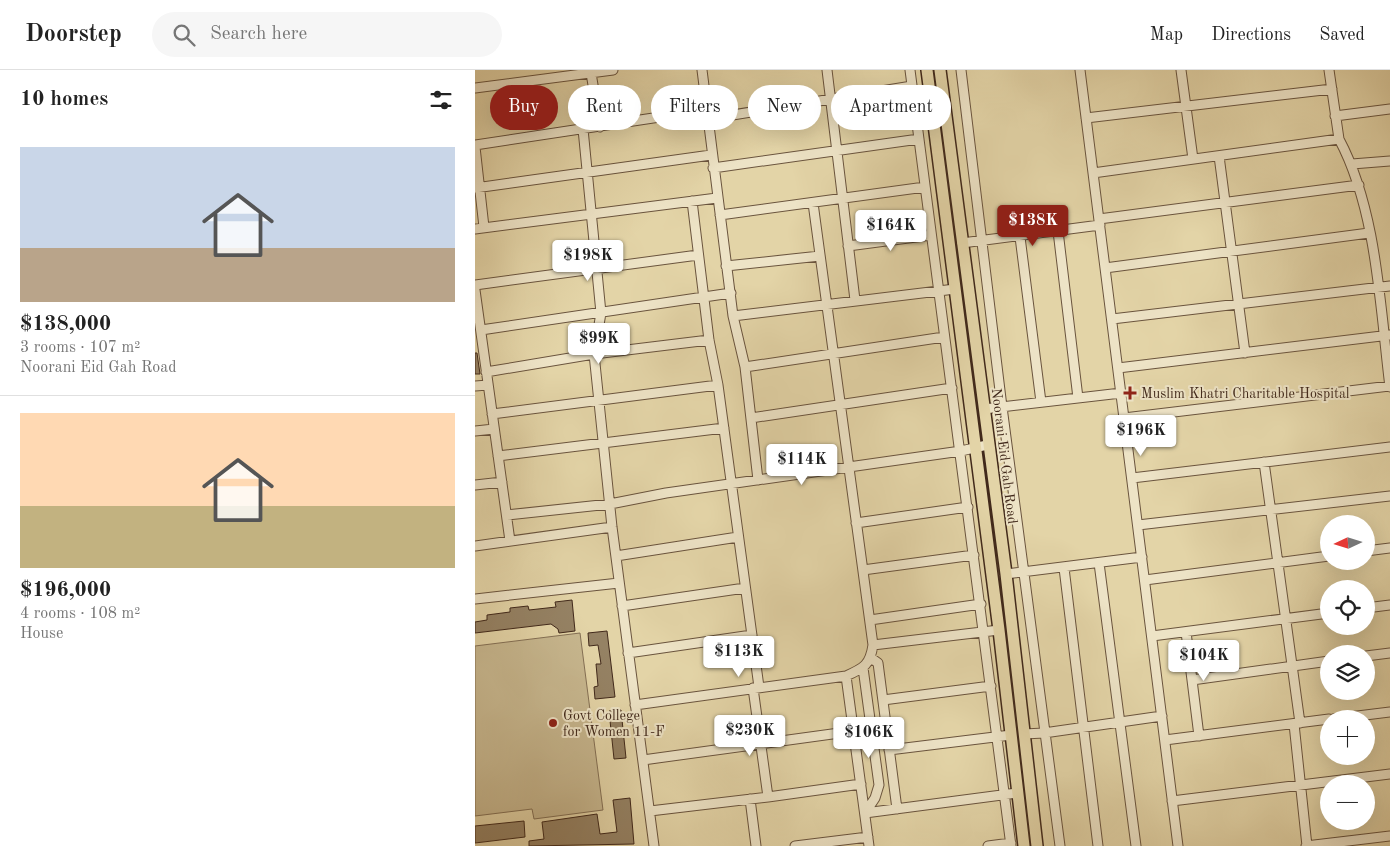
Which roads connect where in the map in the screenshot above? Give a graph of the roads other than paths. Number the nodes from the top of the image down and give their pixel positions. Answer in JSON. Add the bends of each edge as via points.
{"nodes":[{"id":1,"x":613,"y":70,"type":"edge"},
{"id":2,"x":702,"y":70,"type":"edge"},
{"id":3,"x":827,"y":70,"type":"edge"},
{"id":4,"x":910,"y":70,"type":"edge"},
{"id":5,"x":927,"y":70,"type":"edge"},
{"id":6,"x":940,"y":70,"type":"edge"},
{"id":7,"x":961,"y":70,"type":"edge"},
{"id":8,"x":1080,"y":70,"type":"edge"},
{"id":9,"x":1181,"y":70,"type":"edge"},
{"id":10,"x":1329,"y":70,"type":"edge"},
{"id":11,"x":591,"y":73,"type":"junction"},
{"id":12,"x":593,"y":85,"type":"edge"},
{"id":13,"x":704,"y":85,"type":"edge"},
{"id":14,"x":912,"y":85,"type":"edge"},
{"id":15,"x":475,"y":88,"type":"edge"},
{"id":16,"x":1332,"y":89,"type":"junction"},
{"id":17,"x":831,"y":99,"type":"joint"},
{"id":18,"x":1186,"y":106,"type":"junction"},
{"id":19,"x":1390,"y":109,"type":"edge"},
{"id":20,"x":738,"y":111,"type":"edge"},
{"id":21,"x":1335,"y":116,"type":"junction"},
{"id":22,"x":1086,"y":118,"type":"junction"},
{"id":23,"x":577,"y":130,"type":"edge"},
{"id":24,"x":583,"y":130,"type":"edge"},
{"id":25,"x":708,"y":130,"type":"edge"},
{"id":26,"x":835,"y":130,"type":"edge"},
{"id":27,"x":918,"y":130,"type":"edge"},
{"id":28,"x":919,"y":139,"type":"junction"},
{"id":29,"x":1339,"y":139,"type":"junction"},
{"id":30,"x":475,"y":146,"type":"edge"},
{"id":31,"x":837,"y":150,"type":"junction"},
{"id":32,"x":711,"y":155,"type":"junction"},
{"id":33,"x":1219,"y":156,"type":"junction"},
{"id":34,"x":1193,"y":159,"type":"junction"},
{"id":35,"x":1390,"y":161,"type":"edge"},
{"id":36,"x":1352,"y":164,"type":"junction"},
{"id":37,"x":713,"y":168,"type":"junction"},
{"id":38,"x":587,"y":173,"type":"junction"},
{"id":39,"x":1093,"y":173,"type":"junction"},
{"id":40,"x":1359,"y":185,"type":"junction"},
{"id":41,"x":925,"y":187,"type":"junction"},
{"id":42,"x":477,"y":188,"type":"edge"},
{"id":43,"x":717,"y":198,"type":"junction"},
{"id":44,"x":843,"y":199,"type":"junction"},
{"id":45,"x":692,"y":201,"type":"junction"},
{"id":46,"x":1225,"y":202,"type":"junction"},
{"id":47,"x":813,"y":203,"type":"junction"},
{"id":48,"x":591,"y":213,"type":"junction"},
{"id":49,"x":720,"y":215,"type":"junction"},
{"id":50,"x":1099,"y":222,"type":"junction"},
{"id":51,"x":480,"y":228,"type":"edge"},
{"id":52,"x":1058,"y":231,"type":"junction"},
{"id":53,"x":1369,"y":233,"type":"junction"},
{"id":54,"x":931,"y":235,"type":"junction"},
{"id":55,"x":1020,"y":237,"type":"junction"},
{"id":56,"x":982,"y":241,"type":"junction"},
{"id":57,"x":963,"y":243,"type":"junction"},
{"id":58,"x":849,"y":246,"type":"junction"},
{"id":59,"x":1232,"y":251,"type":"junction"},
{"id":60,"x":698,"y":255,"type":"junction"},
{"id":61,"x":820,"y":256,"type":"junction"},
{"id":62,"x":726,"y":266,"type":"junction"},
{"id":63,"x":597,"y":268,"type":"junction"},
{"id":64,"x":1105,"y":268,"type":"junction"},
{"id":65,"x":475,"y":285,"type":"edge"},
{"id":66,"x":1390,"y":286,"type":"edge"},
{"id":67,"x":1378,"y":287,"type":"junction"},
{"id":68,"x":955,"y":289,"type":"junction"},
{"id":69,"x":475,"y":290,"type":"edge"},
{"id":70,"x":938,"y":290,"type":"junction"},
{"id":71,"x":731,"y":293,"type":"junction"},
{"id":72,"x":703,"y":297,"type":"junction"},
{"id":73,"x":855,"y":300,"type":"junction"},
{"id":74,"x":827,"y":303,"type":"junction"},
{"id":75,"x":1239,"y":304,"type":"junction"},
{"id":76,"x":601,"y":313,"type":"junction"},
{"id":77,"x":733,"y":316,"type":"junction"},
{"id":78,"x":1112,"y":319,"type":"junction"},
{"id":79,"x":481,"y":330,"type":"junction"},
{"id":80,"x":1387,"y":336,"type":"edge"},
{"id":81,"x":945,"y":337,"type":"junction"},
{"id":82,"x":709,"y":340,"type":"junction"},
{"id":83,"x":1245,"y":353,"type":"junction"},
{"id":84,"x":594,"y":354,"type":"junction"},
{"id":85,"x":833,"y":354,"type":"junction"},
{"id":86,"x":745,"y":367,"type":"junction"},
{"id":87,"x":1118,"y":368,"type":"junction"},
{"id":88,"x":486,"y":372,"type":"junction"},
{"id":89,"x":488,"y":384,"type":"junction"},
{"id":90,"x":718,"y":384,"type":"junction"},
{"id":91,"x":475,"y":386,"type":"edge"},
{"id":92,"x":1390,"y":386,"type":"edge"},
{"id":93,"x":952,"y":388,"type":"junction"},
{"id":94,"x":1121,"y":393,"type":"junction"},
{"id":95,"x":1078,"y":398,"type":"junction"},
{"id":96,"x":599,"y":400,"type":"junction"},
{"id":97,"x":1041,"y":402,"type":"junction"},
{"id":98,"x":840,"y":405,"type":"junction"},
{"id":99,"x":1002,"y":406,"type":"junction"},
{"id":100,"x":984,"y":408,"type":"junction"},
{"id":101,"x":492,"y":414,"type":"junction"},
{"id":102,"x":751,"y":418,"type":"junction"},
{"id":103,"x":1124,"y":418,"type":"junction"},
{"id":104,"x":724,"y":428,"type":"junction"},
{"id":105,"x":494,"y":429,"type":"junction"},
{"id":106,"x":475,"y":431,"type":"edge"},
{"id":107,"x":603,"y":443,"type":"junction"},
{"id":108,"x":982,"y":446,"type":"junction"},
{"id":109,"x":1390,"y":447,"type":"edge"},
{"id":110,"x":961,"y":450,"type":"junction"},
{"id":111,"x":498,"y":456,"type":"junction"},
{"id":112,"x":1264,"y":462,"type":"junction"},
{"id":113,"x":849,"y":467,"type":"junction"},
{"id":114,"x":1132,"y":478,"type":"junction"},
{"id":115,"x":758,"y":480,"type":"junction"},
{"id":116,"x":502,"y":482,"type":"junction"},
{"id":117,"x":730,"y":484,"type":"junction"},
{"id":118,"x":475,"y":485,"type":"edge"},
{"id":119,"x":1390,"y":496,"type":"edge"},
{"id":120,"x":610,"y":504,"type":"junction"},
{"id":121,"x":968,"y":507,"type":"junction"},
{"id":122,"x":1269,"y":510,"type":"junction"},
{"id":123,"x":507,"y":515,"type":"junction"},
{"id":124,"x":856,"y":523,"type":"junction"},
{"id":125,"x":1138,"y":525,"type":"junction"},
{"id":126,"x":612,"y":527,"type":"junction"},
{"id":127,"x":738,"y":537,"type":"junction"},
{"id":128,"x":510,"y":541,"type":"junction"},
{"id":129,"x":475,"y":546,"type":"edge"},
{"id":130,"x":1390,"y":548,"type":"edge"},
{"id":131,"x":1375,"y":550,"type":"edge"},
{"id":132,"x":616,"y":556,"type":"junction"},
{"id":133,"x":974,"y":556,"type":"junction"},
{"id":134,"x":1142,"y":557,"type":"junction"},
{"id":135,"x":1320,"y":557,"type":"edge"},
{"id":136,"x":1099,"y":563,"type":"junction"},
{"id":137,"x":1277,"y":563,"type":"junction"},
{"id":138,"x":1064,"y":568,"type":"junction"},
{"id":139,"x":863,"y":570,"type":"junction"},
{"id":140,"x":1006,"y":574,"type":"junction"},
{"id":141,"x":1023,"y":574,"type":"junction"},
{"id":142,"x":1145,"y":580,"type":"junction"},
{"id":143,"x":619,"y":583,"type":"junction"},
{"id":144,"x":745,"y":588,"type":"junction"},
{"id":145,"x":475,"y":599,"type":"edge"},
{"id":146,"x":981,"y":604,"type":"junction"},
{"id":147,"x":1390,"y":605,"type":"edge"},
{"id":148,"x":622,"y":606,"type":"junction"},
{"id":149,"x":1375,"y":607,"type":"edge"},
{"id":150,"x":1320,"y":614,"type":"edge"},
{"id":151,"x":1286,"y":619,"type":"junction"},
{"id":152,"x":869,"y":620,"type":"junction"},
{"id":153,"x":999,"y":630,"type":"junction"},
{"id":154,"x":984,"y":632,"type":"junction"},
{"id":155,"x":1186,"y":632,"type":"junction"},
{"id":156,"x":752,"y":635,"type":"junction"},
{"id":157,"x":1152,"y":636,"type":"junction"},
{"id":158,"x":873,"y":645,"type":"junction"},
{"id":159,"x":628,"y":653,"type":"junction"},
{"id":160,"x":1390,"y":653,"type":"edge"},
{"id":161,"x":1375,"y":655,"type":"edge"},
{"id":162,"x":871,"y":658,"type":"junction"},
{"id":163,"x":1320,"y":662,"type":"edge"},
{"id":164,"x":1293,"y":666,"type":"junction"},
{"id":165,"x":863,"y":668,"type":"junction"},
{"id":166,"x":847,"y":676,"type":"junction"},
{"id":167,"x":1192,"y":680,"type":"junction"},
{"id":168,"x":991,"y":686,"type":"junction"},
{"id":169,"x":756,"y":688,"type":"junction"},
{"id":170,"x":883,"y":700,"type":"junction"},
{"id":171,"x":635,"y":705,"type":"junction"},
{"id":172,"x":1390,"y":712,"type":"edge"},
{"id":173,"x":1375,"y":714,"type":"edge"},
{"id":174,"x":1162,"y":716,"type":"junction"},
{"id":175,"x":1320,"y":720,"type":"edge"},
{"id":176,"x":1120,"y":722,"type":"junction"},
{"id":177,"x":1297,"y":723,"type":"junction"},
{"id":178,"x":1083,"y":728,"type":"junction"},
{"id":179,"x":854,"y":730,"type":"junction"},
{"id":180,"x":1044,"y":733,"type":"junction"},
{"id":181,"x":1024,"y":734,"type":"junction"},
{"id":182,"x":1011,"y":735,"type":"junction"},
{"id":183,"x":1199,"y":736,"type":"junction"},
{"id":184,"x":997,"y":737,"type":"junction"},
{"id":185,"x":1165,"y":740,"type":"junction"},
{"id":186,"x":761,"y":744,"type":"junction"},
{"id":187,"x":889,"y":750,"type":"junction"},
{"id":188,"x":643,"y":760,"type":"junction"},
{"id":189,"x":1390,"y":774,"type":"edge"},
{"id":190,"x":861,"y":784,"type":"junction"},
{"id":191,"x":1301,"y":785,"type":"junction"},
{"id":192,"x":1017,"y":793,"type":"junction"},
{"id":193,"x":1005,"y":795,"type":"junction"},
{"id":194,"x":768,"y":797,"type":"junction"},
{"id":195,"x":750,"y":799,"type":"junction"},
{"id":196,"x":1173,"y":801,"type":"junction"},
{"id":197,"x":897,"y":809,"type":"junction"},
{"id":198,"x":650,"y":811,"type":"junction"},
{"id":199,"x":865,"y":813,"type":"junction"},
{"id":200,"x":1390,"y":836,"type":"edge"},
{"id":201,"x":868,"y":842,"type":"edge"},
{"id":202,"x":1011,"y":844,"type":"edge"},
{"id":203,"x":654,"y":846,"type":"edge"},
{"id":204,"x":756,"y":846,"type":"edge"},
{"id":205,"x":795,"y":846,"type":"edge"},
{"id":206,"x":988,"y":846,"type":"edge"},
{"id":207,"x":1024,"y":846,"type":"edge"},
{"id":208,"x":1037,"y":846,"type":"edge"},
{"id":209,"x":1060,"y":846,"type":"edge"},
{"id":210,"x":1098,"y":846,"type":"edge"},
{"id":211,"x":1136,"y":846,"type":"edge"},
{"id":212,"x":1178,"y":846,"type":"edge"},
{"id":213,"x":1306,"y":846,"type":"edge"}],
"edges":[{"from":1,"to":11,"type":"street"},
{"from":2,"to":13,"type":"street"},
{"from":3,"to":17,"type":"street"},
{"from":4,"to":14,"type":"street"},
{"from":5,"to":68,"type":"main road","name":"Noorani Eid Gah Road"},
{"from":6,"to":57,"type":"main road","name":"Noorani Eid Gah Road"},
{"from":7,"to":56,"type":"street"},
{"from":8,"to":22,"type":"street"},
{"from":9,"to":18,"type":"street"},
{"from":10,"to":16,"type":"street"},
{"from":11,"to":12,"type":"street"},
{"from":11,"to":15,"type":"street"},
{"from":16,"to":18,"type":"street"},
{"from":16,"to":21,"type":"street"},
{"from":17,"to":20,"type":"street"},
{"from":18,"to":22,"type":"street"},
{"from":18,"to":34,"type":"street"},
{"from":19,"to":21,"type":"street"},
{"from":21,"to":29,"type":"street"},
{"from":22,"to":39,"type":"street"},
{"from":23,"to":30,"type":"street"},
{"from":24,"to":38,"type":"street"},
{"from":25,"to":32,"type":"street"},
{"from":26,"to":31,"type":"street"},
{"from":27,"to":28,"type":"street"},
{"from":28,"to":31,"type":"street"},
{"from":28,"to":41,"type":"street"},
{"from":29,"to":33,"type":"street"},
{"from":29,"to":36,"type":"street"},
{"from":30,"to":42,"type":"street"},
{"from":31,"to":37,"type":"street"},
{"from":31,"to":44,"type":"street"},
{"from":32,"to":37,"type":"street"},
{"from":32,"to":38,"type":"street"},
{"from":33,"to":34,"type":"street"},
{"from":33,"to":46,"type":"street"},
{"from":34,"to":39,"type":"street"},
{"from":35,"to":36,"type":"street"},
{"from":36,"to":40,"type":"street"},
{"from":37,"to":43,"type":"street"},
{"from":38,"to":42,"type":"street"},
{"from":38,"to":48,"type":"street"},
{"from":39,"to":50,"type":"street"},
{"from":40,"to":46,"type":"street"},
{"from":40,"to":53,"type":"street"},
{"from":41,"to":44,"type":"street"},
{"from":41,"to":54,"type":"street"},
{"from":42,"to":51,"type":"street"},
{"from":43,"to":45,"type":"street"},
{"from":43,"to":49,"type":"street"},
{"from":44,"to":47,"type":"street"},
{"from":44,"to":58,"type":"street"},
{"from":45,"to":48,"type":"street"},
{"from":45,"to":60,"type":"street"},
{"from":46,"to":50,"type":"street"},
{"from":46,"to":59,"type":"street"},
{"from":47,"to":49,"type":"street"},
{"from":47,"to":61,"type":"street"},
{"from":48,"to":51,"type":"street"},
{"from":48,"to":63,"type":"street"},
{"from":49,"to":62,"type":"street"},
{"from":50,"to":52,"type":"street"},
{"from":50,"to":64,"type":"street"},
{"from":52,"to":55,"type":"street"},
{"from":52,"to":95,"type":"street"},
{"from":53,"to":59,"type":"street"},
{"from":53,"to":67,"type":"street"},
{"from":54,"to":58,"type":"street"},
{"from":54,"to":70,"type":"street"},
{"from":55,"to":56,"type":"street"},
{"from":55,"to":97,"type":"street"},
{"from":56,"to":57,"type":"street"},
{"from":56,"to":99,"type":"street"},
{"from":57,"to":100,"type":"main road","name":"Noorani Eid Gah Road"},
{"from":58,"to":73,"type":"street"},
{"from":59,"to":64,"type":"street"},
{"from":59,"to":75,"type":"street"},
{"from":60,"to":63,"type":"street"},
{"from":60,"to":72,"type":"street"},
{"from":61,"to":62,"type":"street"},
{"from":61,"to":74,"type":"street"},
{"from":62,"to":71,"type":"street"},
{"from":63,"to":65,"type":"street"},
{"from":63,"to":76,"type":"street"},
{"from":64,"to":78,"type":"street"},
{"from":66,"to":67,"type":"street"},
{"from":67,"to":75,"type":"street"},
{"from":67,"to":80,"type":"street"},
{"from":68,"to":70,"type":"street"},
{"from":68,"to":108,"type":"main road","name":"Noorani Eid Gah Road"},
{"from":69,"to":79,"type":"street"},
{"from":70,"to":73,"type":"street"},
{"from":70,"to":81,"type":"street"},
{"from":71,"to":72,"type":"street"},
{"from":71,"to":77,"type":"street"},
{"from":72,"to":76,"type":"street"},
{"from":72,"to":82,"type":"street"},
{"from":73,"to":74,"type":"street"},
{"from":74,"to":77,"type":"street"},
{"from":74,"to":85,"type":"street"},
{"from":75,"to":78,"type":"street"},
{"from":75,"to":83,"type":"street"},
{"from":76,"to":79,"type":"street"},
{"from":76,"to":84,"type":"street"},
{"from":77,"to":86,"type":"street"},
{"from":78,"to":87,"type":"street"},
{"from":79,"to":88,"type":"street"},
{"from":80,"to":83,"type":"street"},
{"from":80,"to":92,"type":"street"},
{"from":81,"to":85,"type":"street"},
{"from":81,"to":93,"type":"street"},
{"from":82,"to":84,"type":"street"},
{"from":82,"to":90,"type":"street"},
{"from":83,"to":87,"type":"street"},
{"from":84,"to":88,"type":"street"},
{"from":84,"to":96,"type":"street"},
{"from":85,"to":86,"type":"street"},
{"from":85,"to":98,"type":"street"},
{"from":86,"to":102,"type":"street"},
{"from":87,"to":94,"type":"street"},
{"from":88,"to":89,"type":"street"},
{"from":89,"to":91,"type":"street"},
{"from":89,"to":101,"type":"street"},
{"from":90,"to":96,"type":"street"},
{"from":90,"to":104,"type":"street"},
{"from":92,"to":103,"type":"street"},
{"from":93,"to":98,"type":"street"},
{"from":93,"to":110,"type":"street"},
{"from":94,"to":95,"type":"street"},
{"from":94,"to":103,"type":"street"},
{"from":95,"to":97,"type":"street"},
{"from":96,"to":101,"type":"street"},
{"from":96,"to":107,"type":"street"},
{"from":97,"to":99,"type":"street"},
{"from":98,"to":102,"type":"street"},
{"from":98,"to":113,"type":"street"},
{"from":99,"to":100,"type":"street"},
{"from":99,"to":141,"type":"street"},
{"from":100,"to":108,"type":"main road","name":"Noorani Eid Gah Road"},
{"from":101,"to":105,"type":"street"},
{"from":102,"to":115,"type":"street"},
{"from":103,"to":114,"type":"street"},
{"from":104,"to":107,"type":"street"},
{"from":104,"to":117,"type":"street"},
{"from":105,"to":106,"type":"street"},
{"from":105,"to":111,"type":"street"},
{"from":107,"to":111,"type":"street"},
{"from":107,"to":120,"type":"street"},
{"from":108,"to":110,"type":"street"},
{"from":108,"to":140,"type":"main road","name":"Noorani Eid Gah Road"},
{"from":108,"to":153,"type":"main road","name":"Noorani Eid Gah Road"},
{"from":109,"to":112,"type":"street"},
{"from":110,"to":113,"type":"street"},
{"from":110,"to":121,"type":"street"},
{"from":111,"to":116,"type":"street"},
{"from":112,"to":114,"type":"street"},
{"from":112,"to":122,"type":"street"},
{"from":113,"to":115,"type":"street"},
{"from":113,"to":124,"type":"street"},
{"from":114,"to":125,"type":"street"},
{"from":115,"to":117,"type":"street"},
{"from":116,"to":118,"type":"street"},
{"from":116,"to":123,"type":"street"},
{"from":117,"to":120,"type":"street"},
{"from":117,"to":127,"type":"street"},
{"from":119,"to":122,"type":"street"},
{"from":120,"to":123,"type":"street"},
{"from":120,"to":126,"type":"street"},
{"from":121,"to":124,"type":"street"},
{"from":121,"to":133,"type":"street"},
{"from":122,"to":125,"type":"street"},
{"from":122,"to":137,"type":"street"},
{"from":123,"to":128,"type":"street"},
{"from":124,"to":139,"type":"street"},
{"from":125,"to":134,"type":"street"},
{"from":126,"to":128,"type":"street"},
{"from":126,"to":132,"type":"street"},
{"from":127,"to":132,"type":"street"},
{"from":127,"to":144,"type":"street"},
{"from":128,"to":129,"type":"street"},
{"from":130,"to":131,"type":"street"},
{"from":132,"to":143,"type":"street"},
{"from":133,"to":139,"type":"street"},
{"from":133,"to":146,"type":"street"},
{"from":134,"to":136,"type":"street"},
{"from":134,"to":142,"type":"street"},
{"from":135,"to":137,"type":"street"},
{"from":136,"to":138,"type":"street"},
{"from":136,"to":176,"type":"street"},
{"from":137,"to":142,"type":"street"},
{"from":137,"to":151,"type":"street"},
{"from":138,"to":141,"type":"street"},
{"from":138,"to":178,"type":"street"},
{"from":139,"to":152,"type":"street"},
{"from":140,"to":141,"type":"street"},
{"from":140,"to":181,"type":"main road","name":"Noorani Eid Gah Road"},
{"from":141,"to":180,"type":"street"},
{"from":142,"to":157,"type":"street"},
{"from":143,"to":145,"type":"street"},
{"from":143,"to":148,"type":"street"},
{"from":144,"to":148,"type":"street"},
{"from":144,"to":156,"type":"street"},
{"from":146,"to":152,"type":"street"},
{"from":146,"to":154,"type":"street"},
{"from":147,"to":149,"type":"street"},
{"from":148,"to":159,"type":"street"},
{"from":150,"to":151,"type":"street"},
{"from":151,"to":155,"type":"street"},
{"from":151,"to":164,"type":"street"},
{"from":152,"to":158,"type":"street"},
{"from":153,"to":154,"type":"street"},
{"from":153,"to":182,"type":"main road","name":"Noorani Eid Gah Road"},
{"from":154,"to":158,"type":"street"},
{"from":154,"to":168,"type":"street"},
{"from":155,"to":157,"type":"street"},
{"from":155,"to":167,"type":"street"},
{"from":156,"to":159,"type":"street"},
{"from":156,"to":169,"type":"street"},
{"from":157,"to":174,"type":"street"},
{"from":158,"to":162,"type":"street"},
{"from":159,"to":171,"type":"street"},
{"from":160,"to":161,"type":"street"},
{"from":162,"to":165,"type":"street"},
{"from":162,"to":170,"type":"street","via":[[878,663]]},
{"from":163,"to":164,"type":"street"},
{"from":164,"to":167,"type":"street"},
{"from":164,"to":177,"type":"street"},
{"from":165,"to":166,"type":"street"},
{"from":165,"to":199,"type":"street","via":[[879,785]]},
{"from":166,"to":169,"type":"street"},
{"from":166,"to":179,"type":"street"},
{"from":167,"to":183,"type":"street"},
{"from":168,"to":170,"type":"street"},
{"from":168,"to":184,"type":"street"},
{"from":169,"to":171,"type":"street"},
{"from":169,"to":186,"type":"street"},
{"from":170,"to":187,"type":"street"},
{"from":171,"to":188,"type":"street"},
{"from":172,"to":173,"type":"street"},
{"from":174,"to":176,"type":"street"},
{"from":174,"to":185,"type":"street"},
{"from":175,"to":177,"type":"street"},
{"from":176,"to":178,"type":"street"},
{"from":176,"to":211,"type":"street"},
{"from":177,"to":183,"type":"street"},
{"from":177,"to":191,"type":"street"},
{"from":178,"to":180,"type":"street"},
{"from":178,"to":210,"type":"street"},
{"from":179,"to":186,"type":"street"},
{"from":179,"to":190,"type":"street"},
{"from":180,"to":181,"type":"street"},
{"from":180,"to":209,"type":"street"},
{"from":181,"to":208,"type":"main road","name":"Noorani Eid Gah Road"},
{"from":182,"to":184,"type":"street"},
{"from":182,"to":192,"type":"main road","name":"Noorani Eid Gah Road"},
{"from":183,"to":185,"type":"street"},
{"from":184,"to":187,"type":"street"},
{"from":184,"to":193,"type":"street"},
{"from":185,"to":196,"type":"street"},
{"from":186,"to":188,"type":"street"},
{"from":186,"to":194,"type":"street"},
{"from":187,"to":197,"type":"street"},
{"from":188,"to":198,"type":"street"},
{"from":189,"to":191,"type":"street"},
{"from":190,"to":194,"type":"street"},
{"from":190,"to":199,"type":"street"},
{"from":191,"to":196,"type":"street"},
{"from":191,"to":213,"type":"street"},
{"from":192,"to":193,"type":"street"},
{"from":192,"to":207,"type":"main road","name":"Noorani Eid Gah Road"},
{"from":193,"to":197,"type":"street"},
{"from":193,"to":202,"type":"street"},
{"from":194,"to":195,"type":"street"},
{"from":195,"to":198,"type":"street"},
{"from":195,"to":204,"type":"street"},
{"from":196,"to":212,"type":"street"},
{"from":197,"to":199,"type":"street"},
{"from":198,"to":203,"type":"street"},
{"from":199,"to":201,"type":"street"},
{"from":200,"to":213,"type":"street"},
{"from":201,"to":205,"type":"street"},
{"from":202,"to":206,"type":"street"}]}
